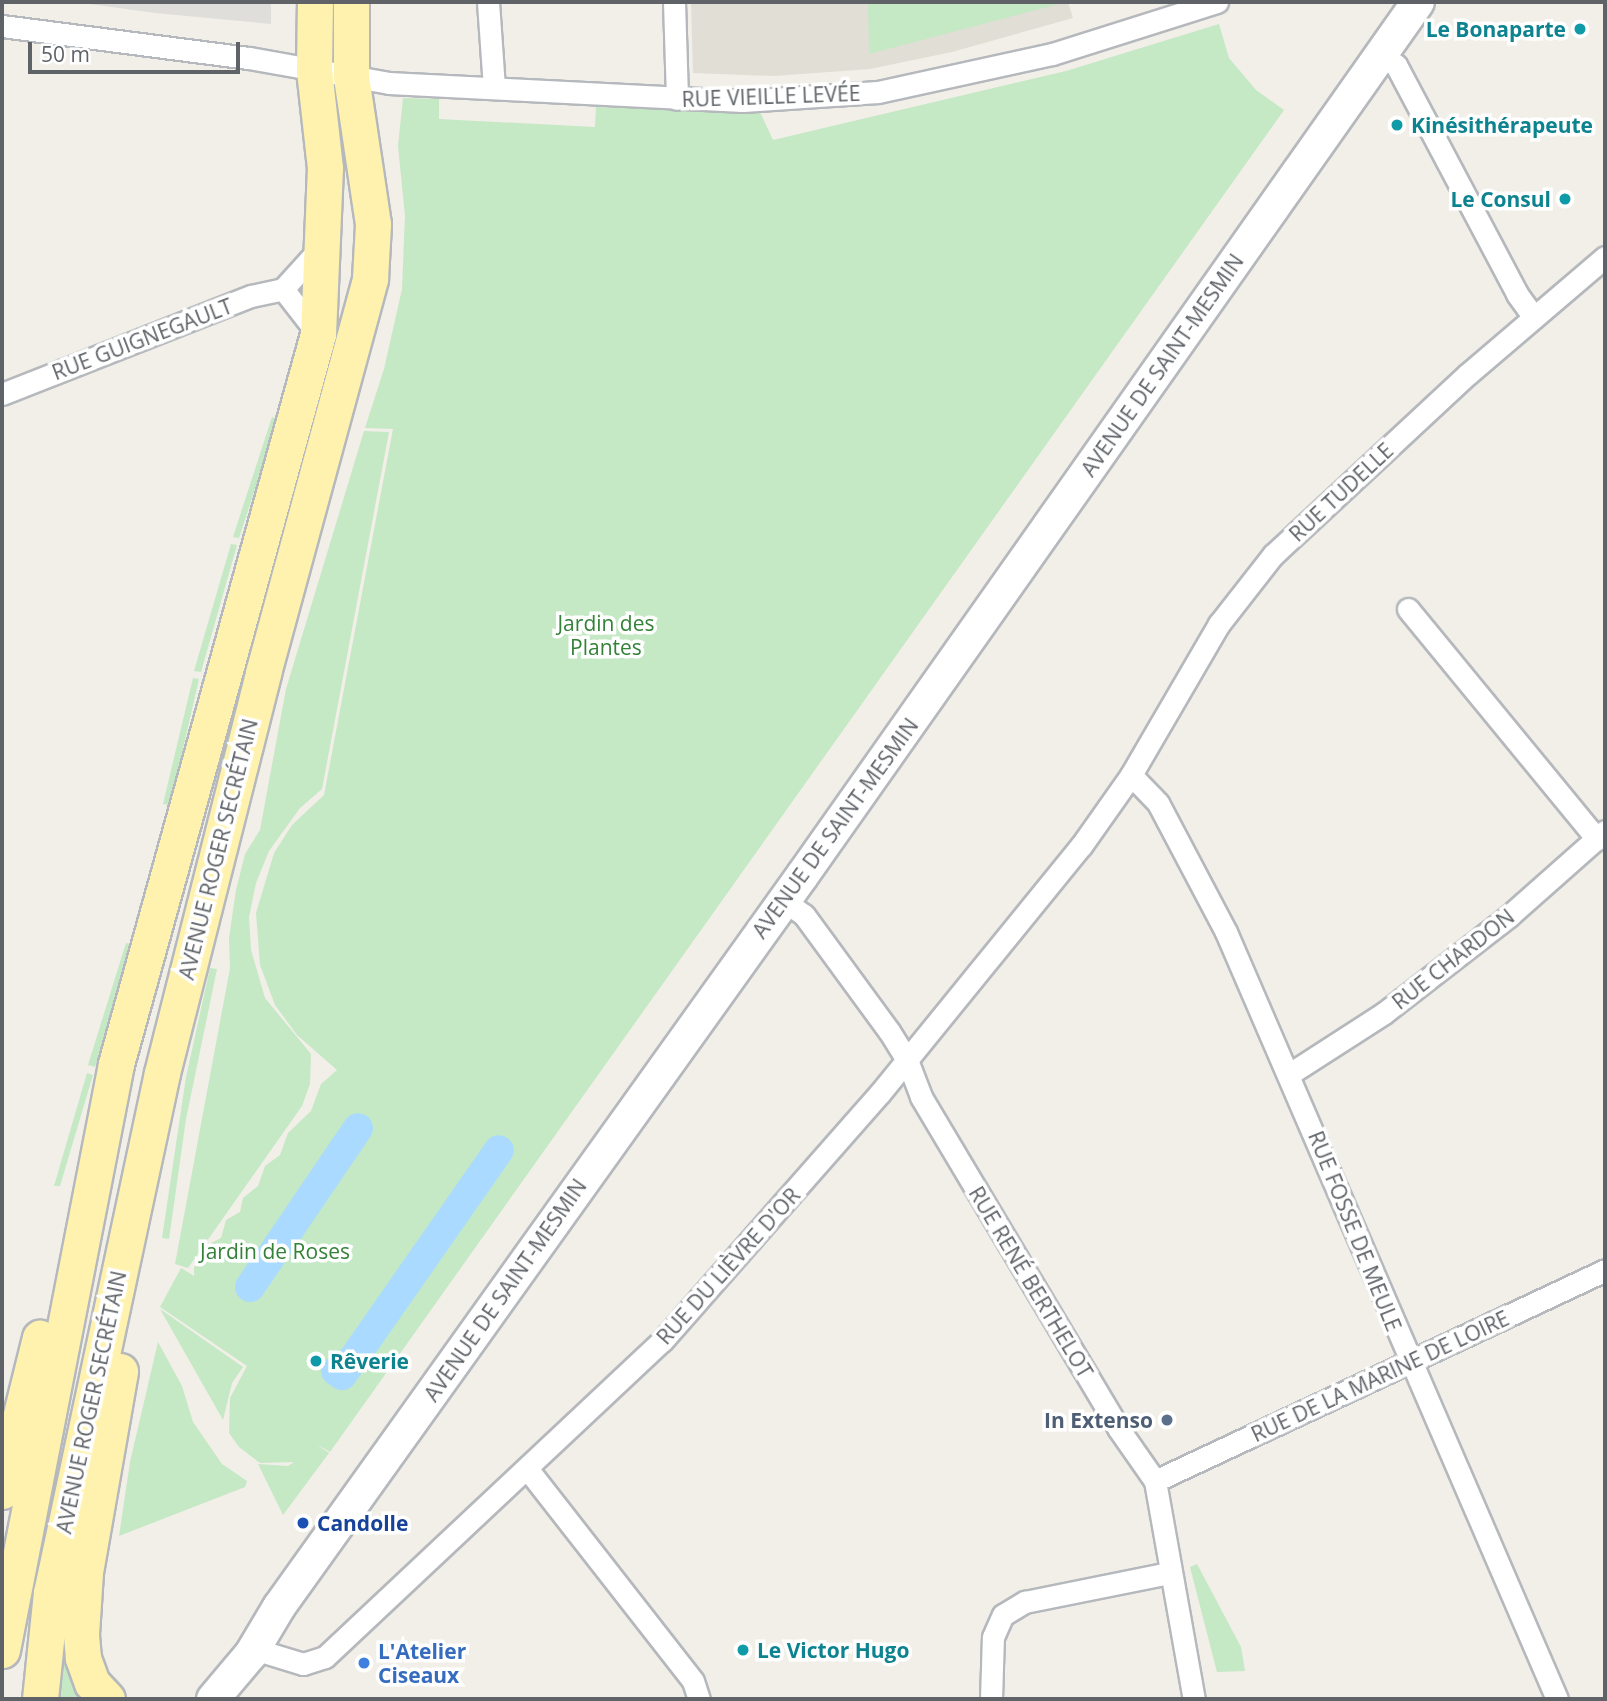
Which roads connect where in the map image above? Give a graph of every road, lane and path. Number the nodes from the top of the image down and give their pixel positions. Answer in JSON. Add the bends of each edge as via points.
{"nodes":[{"id":1,"x":315,"y":2,"type":"edge"},
{"id":2,"x":351,"y":2,"type":"edge"},
{"id":3,"x":488,"y":2,"type":"edge"},
{"id":4,"x":674,"y":2,"type":"edge"},
{"id":5,"x":1217,"y":2,"type":"edge"},
{"id":6,"x":1418,"y":2,"type":"edge"},
{"id":7,"x":2,"y":26,"type":"edge"},
{"id":8,"x":1381,"y":55,"type":"junction"},
{"id":9,"x":314,"y":70,"type":"junction"},
{"id":10,"x":351,"y":76,"type":"junction"},
{"id":11,"x":494,"y":88,"type":"junction"},
{"id":12,"x":677,"y":99,"type":"junction"},
{"id":13,"x":325,"y":242,"type":"junction"},
{"id":14,"x":1605,"y":257,"type":"edge"},
{"id":15,"x":283,"y":289,"type":"junction"},
{"id":16,"x":1534,"y":317,"type":"junction"},
{"id":17,"x":318,"y":334,"type":"junction"},
{"id":18,"x":2,"y":394,"type":"edge"},
{"id":19,"x":1408,"y":609,"type":"dead end"},
{"id":20,"x":1131,"y":775,"type":"junction"},
{"id":21,"x":1601,"y":835,"type":"edge"},
{"id":22,"x":784,"y":901,"type":"junction"},
{"id":23,"x":907,"y":1060,"type":"junction"},
{"id":24,"x":116,"y":1065,"type":"junction"},
{"id":25,"x":162,"y":1073,"type":"junction"},
{"id":26,"x":1291,"y":1073,"type":"junction"},
{"id":27,"x":1605,"y":1270,"type":"edge"},
{"id":28,"x":1409,"y":1363,"type":"junction"},
{"id":29,"x":529,"y":1471,"type":"junction"},
{"id":30,"x":1155,"y":1481,"type":"junction"},
{"id":31,"x":2,"y":1491,"type":"edge"},
{"id":32,"x":1169,"y":1573,"type":"junction"},
{"id":33,"x":2,"y":1650,"type":"edge"},
{"id":34,"x":253,"y":1652,"type":"junction"},
{"id":35,"x":40,"y":1699,"type":"edge"},
{"id":36,"x":107,"y":1699,"type":"edge"},
{"id":37,"x":213,"y":1699,"type":"edge"},
{"id":38,"x":246,"y":1699,"type":"edge"},
{"id":39,"x":699,"y":1699,"type":"edge"},
{"id":40,"x":991,"y":1699,"type":"edge"},
{"id":41,"x":1194,"y":1699,"type":"edge"},
{"id":42,"x":1557,"y":1699,"type":"edge"}],
"edges":[{"from":1,"to":9,"type":"main road","name":"AVENUE ROGER SECRÉTAIN"},
{"from":2,"to":10,"type":"main road","name":"AVENUE ROGER SECRÉTAIN"},
{"from":3,"to":11,"type":"street"},
{"from":4,"to":12,"type":"street"},
{"from":5,"to":12,"type":"street","name":"RUE VIEILLE LEVÉE","via":[[1052,54],[878,92],[812,98]]},
{"from":6,"to":8,"type":"street","name":"AVENUE DE SAINT-MESMIN"},
{"from":7,"to":9,"type":"street","name":"RUE VIEILLE LEVÉE"},
{"from":8,"to":16,"type":"street","via":[[1396,65],[1517,294]]},
{"from":8,"to":22,"type":"street","name":"AVENUE DE SAINT-MESMIN"},
{"from":9,"to":10,"type":"street","name":"RUE VIEILLE LEVÉE"},
{"from":9,"to":13,"type":"main road","name":"AVENUE ROGER SECRÉTAIN","via":[[326,168]]},
{"from":10,"to":11,"type":"street","name":"RUE VIEILLE LEVÉE","via":[[389,83]]},
{"from":10,"to":25,"type":"main road","name":"AVENUE ROGER SECRÉTAIN","via":[[373,224],[370,278],[263,673]]},
{"from":11,"to":12,"type":"street","name":"RUE VIEILLE LEVÉE"},
{"from":13,"to":15,"type":"street"},
{"from":13,"to":17,"type":"main road","name":"AVENUE ROGER SECRÉTAIN"},
{"from":14,"to":16,"type":"street","name":"RUE TUDELLE"},
{"from":15,"to":17,"type":"street"},
{"from":15,"to":18,"type":"street","name":"RUE GUIGNEGAULT","via":[[251,296]]},
{"from":16,"to":20,"type":"street","name":"RUE TUDELLE","via":[[1273,555],[1219,624]]},
{"from":17,"to":24,"type":"main road","name":"AVENUE ROGER SECRÉTAIN"},
{"from":19,"to":21,"type":"street"},
{"from":20,"to":23,"type":"street","name":"RUE DU LIÈVRE D'OR","via":[[1081,846]]},
{"from":20,"to":26,"type":"street","name":"RUE FOSSE DE MEULE","via":[[1164,815],[1226,932]]},
{"from":21,"to":26,"type":"street","name":"RUE CHARDON","via":[[1509,916],[1384,1013]]},
{"from":22,"to":23,"type":"street","name":"RUE RENÉ BERTHELOT","via":[[804,915]]},
{"from":22,"to":34,"type":"street","name":"AVENUE DE SAINT-MESMIN","via":[[279,1607]]},
{"from":23,"to":29,"type":"street","name":"RUE DU LIÈVRE D'OR","via":[[662,1341]]},
{"from":23,"to":30,"type":"street","name":"RUE RENÉ BERTHELOT","via":[[921,1097],[1118,1429]]},
{"from":24,"to":31,"type":"main road"},
{"from":24,"to":33,"type":"main road","name":"AVENUE ROGER SECRÉTAIN"},
{"from":25,"to":35,"type":"main road","name":"AVENUE ROGER SECRÉTAIN","via":[[51,1593]]},
{"from":25,"to":36,"type":"main road","via":[[104,1483],[85,1572],[82,1658],[92,1683]]},
{"from":26,"to":28,"type":"street","name":"RUE FOSSE DE MEULE"},
{"from":27,"to":28,"type":"street","name":"RUE DE LA MARINE DE LOIRE"},
{"from":28,"to":30,"type":"street","name":"RUE DE LA MARINE DE LOIRE"},
{"from":28,"to":42,"type":"street","name":"RUE FOSSE DE MEULE"},
{"from":29,"to":34,"type":"street","name":"RUE DU LIÈVRE D'OR","via":[[318,1662],[303,1664]]},
{"from":29,"to":39,"type":"street","via":[[693,1681]]},
{"from":30,"to":32,"type":"street","name":"RUE RENÉ BERTHELOT"},
{"from":32,"to":40,"type":"street","via":[[1025,1602],[1003,1615],[993,1637]]},
{"from":32,"to":41,"type":"street","name":"RUE RENÉ BERTHELOT"},
{"from":34,"to":37,"type":"street","name":"AVENUE DE SAINT-MESMIN"},
{"from":34,"to":38,"type":"street","name":"AVENUE DE SAINT-MESMIN"}]}
